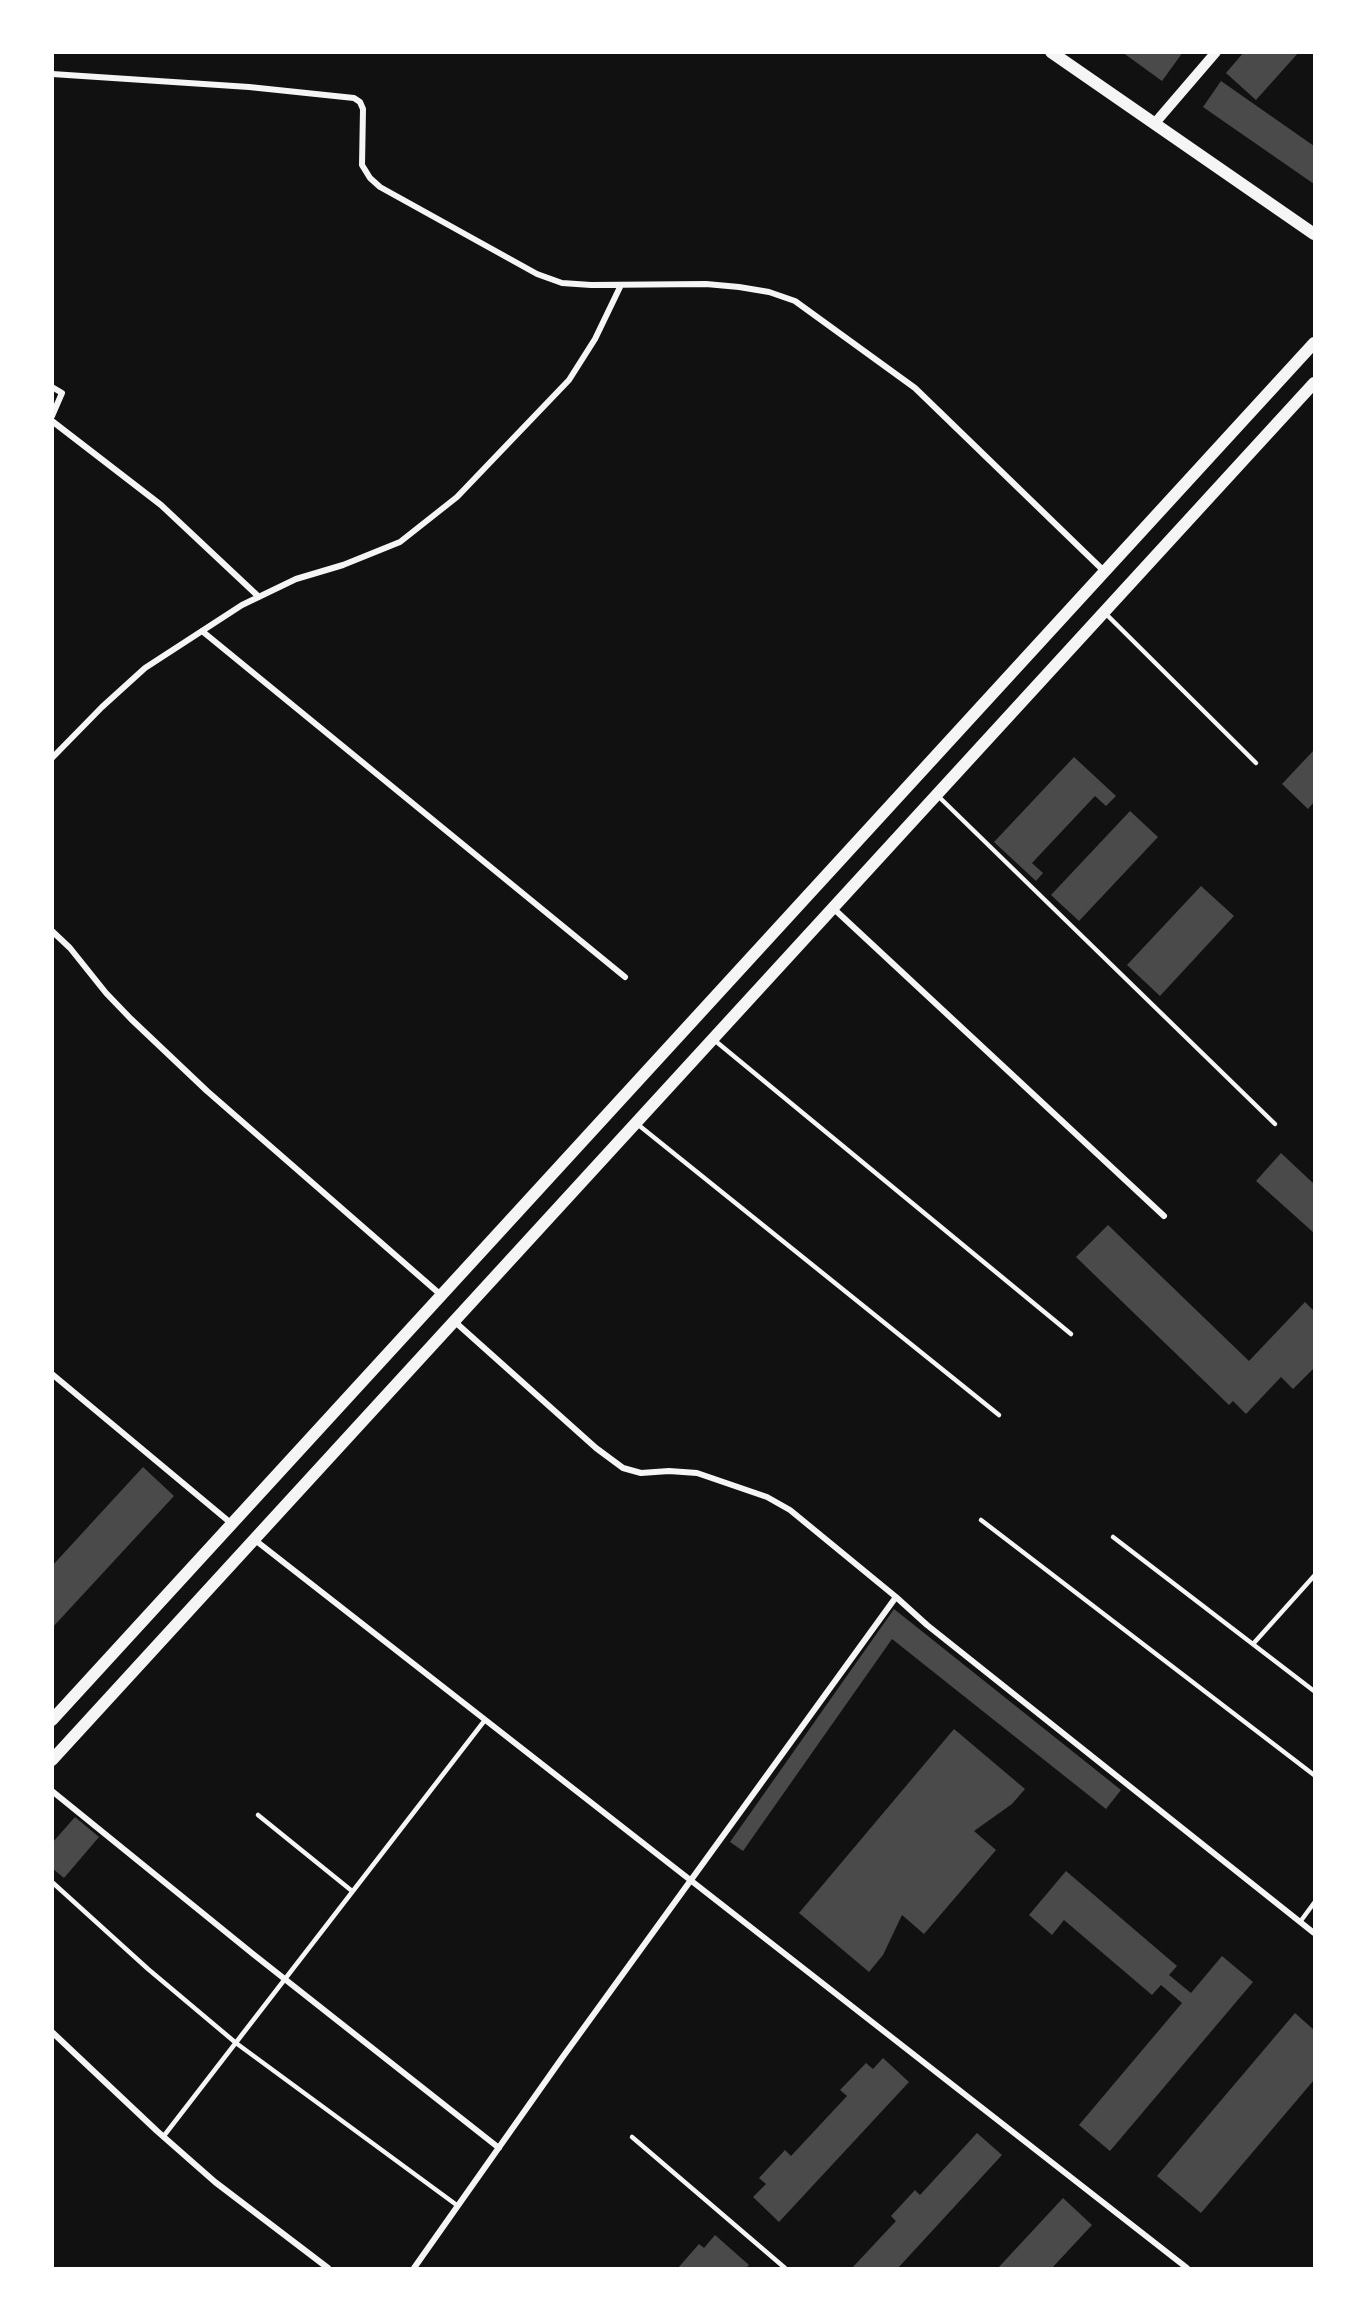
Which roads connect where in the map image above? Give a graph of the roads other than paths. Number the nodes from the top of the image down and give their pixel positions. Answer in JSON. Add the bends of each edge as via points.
{"nodes":[{"id":1,"x":1051,"y":52,"type":"edge"},
{"id":2,"x":1210,"y":54,"type":"edge"},
{"id":3,"x":52,"y":74,"type":"edge"},
{"id":4,"x":1155,"y":123,"type":"junction"},
{"id":5,"x":1314,"y":234,"type":"edge"},
{"id":6,"x":621,"y":285,"type":"junction"},
{"id":7,"x":1314,"y":343,"type":"edge"},
{"id":8,"x":1314,"y":383,"type":"edge"},
{"id":9,"x":52,"y":387,"type":"edge"},
{"id":10,"x":52,"y":416,"type":"edge"},
{"id":11,"x":52,"y":421,"type":"edge"},
{"id":12,"x":1105,"y":572,"type":"junction"},
{"id":13,"x":259,"y":597,"type":"junction"},
{"id":14,"x":1104,"y":612,"type":"junction"},
{"id":15,"x":202,"y":631,"type":"junction"},
{"id":16,"x":52,"y":758,"type":"edge"},
{"id":17,"x":1257,"y":764,"type":"dead end"},
{"id":18,"x":937,"y":795,"type":"junction"},
{"id":19,"x":833,"y":908,"type":"junction"},
{"id":20,"x":52,"y":931,"type":"edge"},
{"id":21,"x":625,"y":977,"type":"dead end"},
{"id":22,"x":713,"y":1039,"type":"junction"},
{"id":23,"x":636,"y":1123,"type":"junction"},
{"id":24,"x":1275,"y":1124,"type":"dead end"},
{"id":25,"x":1164,"y":1216,"type":"dead end"},
{"id":26,"x":442,"y":1295,"type":"junction"},
{"id":27,"x":454,"y":1322,"type":"junction"},
{"id":28,"x":1071,"y":1334,"type":"dead end"},
{"id":29,"x":52,"y":1374,"type":"edge"},
{"id":30,"x":999,"y":1415,"type":"dead end"},
{"id":31,"x":981,"y":1520,"type":"dead end"},
{"id":32,"x":232,"y":1524,"type":"junction"},
{"id":33,"x":1113,"y":1537,"type":"dead end"},
{"id":34,"x":255,"y":1540,"type":"junction"},
{"id":35,"x":1314,"y":1576,"type":"edge"},
{"id":36,"x":896,"y":1597,"type":"junction"},
{"id":37,"x":1253,"y":1644,"type":"junction"},
{"id":38,"x":1314,"y":1691,"type":"edge"},
{"id":39,"x":52,"y":1720,"type":"edge"},
{"id":40,"x":485,"y":1720,"type":"junction"},
{"id":41,"x":52,"y":1760,"type":"edge"},
{"id":42,"x":1314,"y":1775,"type":"edge"},
{"id":43,"x":52,"y":1791,"type":"edge"},
{"id":44,"x":258,"y":1815,"type":"dead end"},
{"id":45,"x":52,"y":1882,"type":"edge"},
{"id":46,"x":691,"y":1882,"type":"junction"},
{"id":47,"x":352,"y":1891,"type":"junction"},
{"id":48,"x":1314,"y":1903,"type":"edge"},
{"id":49,"x":1300,"y":1922,"type":"junction"},
{"id":50,"x":1314,"y":1933,"type":"edge"},
{"id":51,"x":285,"y":1979,"type":"junction"},
{"id":52,"x":52,"y":2032,"type":"edge"},
{"id":53,"x":236,"y":2043,"type":"junction"},
{"id":54,"x":163,"y":2137,"type":"junction"},
{"id":55,"x":632,"y":2137,"type":"dead end"},
{"id":56,"x":499,"y":2148,"type":"junction"},
{"id":57,"x":458,"y":2206,"type":"junction"},
{"id":58,"x":328,"y":2268,"type":"edge"},
{"id":59,"x":414,"y":2268,"type":"edge"},
{"id":60,"x":785,"y":2268,"type":"edge"},
{"id":61,"x":1187,"y":2268,"type":"edge"}],
"edges":[{"from":1,"to":4,"type":"main road"},
{"from":2,"to":4,"type":"street"},
{"from":3,"to":6,"type":"street","via":[[354,98],[363,109],[362,165],[380,187],[537,274],[562,283]]},
{"from":4,"to":5,"type":"main road"},
{"from":6,"to":12,"type":"street","via":[[739,287],[795,301],[915,388]]},
{"from":6,"to":13,"type":"street","via":[[595,339],[569,380],[457,497],[399,542],[296,579]]},
{"from":7,"to":12,"type":"main road"},
{"from":8,"to":14,"type":"main road"},
{"from":9,"to":10,"type":"street","via":[[62,393]]},
{"from":11,"to":13,"type":"street","via":[[161,505]]},
{"from":12,"to":26,"type":"main road"},
{"from":13,"to":15,"type":"street"},
{"from":14,"to":17,"type":"lane"},
{"from":14,"to":18,"type":"main road"},
{"from":15,"to":16,"type":"street","via":[[145,668]]},
{"from":15,"to":21,"type":"street"},
{"from":18,"to":19,"type":"main road"},
{"from":18,"to":24,"type":"lane"},
{"from":19,"to":22,"type":"main road"},
{"from":19,"to":25,"type":"street"},
{"from":20,"to":26,"type":"street","via":[[125,1013],[207,1091]]},
{"from":22,"to":23,"type":"main road"},
{"from":22,"to":28,"type":"lane"},
{"from":23,"to":27,"type":"main road"},
{"from":23,"to":30,"type":"lane"},
{"from":26,"to":32,"type":"main road"},
{"from":27,"to":34,"type":"main road"},
{"from":27,"to":36,"type":"street","via":[[623,1468],[641,1473],[697,1473],[767,1497],[790,1510]]},
{"from":29,"to":32,"type":"street"},
{"from":31,"to":42,"type":"lane"},
{"from":32,"to":39,"type":"main road"},
{"from":33,"to":37,"type":"lane"},
{"from":34,"to":40,"type":"street"},
{"from":34,"to":41,"type":"main road"},
{"from":35,"to":37,"type":"lane"},
{"from":36,"to":46,"type":"street"},
{"from":36,"to":49,"type":"street"},
{"from":37,"to":38,"type":"lane"},
{"from":40,"to":46,"type":"street"},
{"from":40,"to":47,"type":"lane"},
{"from":43,"to":51,"type":"street"},
{"from":44,"to":47,"type":"lane"},
{"from":45,"to":53,"type":"lane"},
{"from":46,"to":56,"type":"street"},
{"from":46,"to":61,"type":"street"},
{"from":47,"to":51,"type":"lane"},
{"from":48,"to":49,"type":"lane"},
{"from":49,"to":50,"type":"street"},
{"from":51,"to":53,"type":"lane"},
{"from":51,"to":56,"type":"street"},
{"from":52,"to":54,"type":"street"},
{"from":53,"to":54,"type":"lane"},
{"from":53,"to":57,"type":"lane"},
{"from":54,"to":58,"type":"street"},
{"from":55,"to":60,"type":"lane"},
{"from":56,"to":57,"type":"street"},
{"from":57,"to":59,"type":"street"}]}
